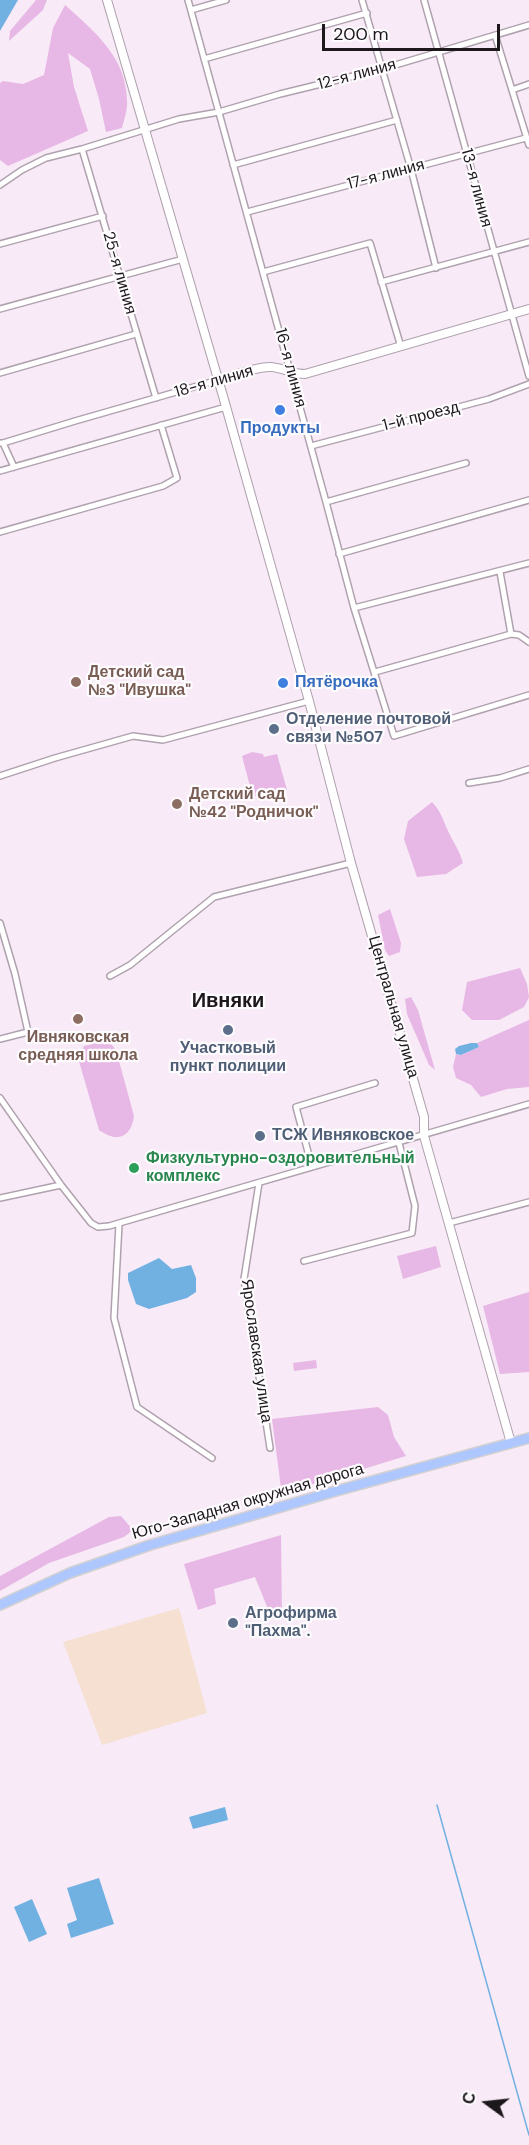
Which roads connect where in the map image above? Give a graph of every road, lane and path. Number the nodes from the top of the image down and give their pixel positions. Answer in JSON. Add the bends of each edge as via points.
{"nodes":[{"id":1,"x":107,"y":0,"type":"edge"},
{"id":2,"x":188,"y":0,"type":"edge"},
{"id":3,"x":226,"y":0,"type":"edge"},
{"id":4,"x":362,"y":0,"type":"edge"},
{"id":5,"x":424,"y":0,"type":"edge"},
{"id":6,"x":191,"y":10,"type":"junction"},
{"id":7,"x":367,"y":13,"type":"junction"},
{"id":8,"x":529,"y":25,"type":"edge"},
{"id":9,"x":495,"y":35,"type":"junction"},
{"id":10,"x":438,"y":52,"type":"junction"},
{"id":11,"x":204,"y":59,"type":"junction"},
{"id":12,"x":382,"y":69,"type":"junction"},
{"id":13,"x":529,"y":84,"type":"edge"},
{"id":14,"x":512,"y":90,"type":"junction"},
{"id":15,"x":219,"y":112,"type":"junction"},
{"id":16,"x":397,"y":120,"type":"junction"},
{"id":17,"x":144,"y":129,"type":"junction"},
{"id":18,"x":525,"y":138,"type":"junction"},
{"id":19,"x":529,"y":145,"type":"edge"},
{"id":20,"x":82,"y":149,"type":"junction"},
{"id":21,"x":466,"y":154,"type":"junction"},
{"id":22,"x":233,"y":165,"type":"junction"},
{"id":23,"x":411,"y":169,"type":"junction"},
{"id":24,"x":0,"y":185,"type":"edge"},
{"id":25,"x":247,"y":212,"type":"junction"},
{"id":26,"x":103,"y":216,"type":"junction"},
{"id":27,"x":529,"y":242,"type":"edge"},
{"id":28,"x":0,"y":243,"type":"edge"},
{"id":29,"x":493,"y":252,"type":"junction"},
{"id":30,"x":183,"y":259,"type":"junction"},
{"id":31,"x":436,"y":268,"type":"junction"},
{"id":32,"x":263,"y":272,"type":"junction"},
{"id":33,"x":120,"y":277,"type":"junction"},
{"id":34,"x":381,"y":282,"type":"junction"},
{"id":35,"x":0,"y":309,"type":"edge"},
{"id":36,"x":529,"y":309,"type":"edge"},
{"id":37,"x":511,"y":314,"type":"junction"},
{"id":38,"x":136,"y":334,"type":"junction"},
{"id":39,"x":401,"y":347,"type":"junction"},
{"id":40,"x":0,"y":373,"type":"edge"},
{"id":41,"x":291,"y":373,"type":"junction"},
{"id":42,"x":529,"y":376,"type":"edge"},
{"id":43,"x":218,"y":381,"type":"junction"},
{"id":44,"x":529,"y":384,"type":"edge"},
{"id":45,"x":156,"y":398,"type":"junction"},
{"id":46,"x":226,"y":407,"type":"junction"},
{"id":47,"x":161,"y":425,"type":"junction"},
{"id":48,"x":2,"y":443,"type":"edge"},
{"id":49,"x":311,"y":446,"type":"junction"},
{"id":50,"x":465,"y":463,"type":"dead end"},
{"id":51,"x":14,"y":467,"type":"junction"},
{"id":52,"x":0,"y":471,"type":"edge"},
{"id":53,"x":529,"y":500,"type":"edge"},
{"id":54,"x":326,"y":502,"type":"junction"},
{"id":55,"x":0,"y":532,"type":"edge"},
{"id":56,"x":339,"y":554,"type":"junction"},
{"id":57,"x":529,"y":563,"type":"edge"},
{"id":58,"x":500,"y":572,"type":"junction"},
{"id":59,"x":354,"y":608,"type":"junction"},
{"id":60,"x":511,"y":634,"type":"junction"},
{"id":61,"x":529,"y":642,"type":"edge"},
{"id":62,"x":375,"y":672,"type":"junction"},
{"id":63,"x":529,"y":695,"type":"edge"},
{"id":64,"x":309,"y":701,"type":"junction"},
{"id":65,"x":529,"y":769,"type":"edge"},
{"id":66,"x":0,"y":776,"type":"edge"},
{"id":67,"x":469,"y":783,"type":"dead end"},
{"id":68,"x":351,"y":863,"type":"junction"},
{"id":69,"x":0,"y":923,"type":"edge"},
{"id":70,"x":110,"y":976,"type":"dead end"},
{"id":71,"x":0,"y":1039,"type":"edge"},
{"id":72,"x":375,"y":1083,"type":"dead end"},
{"id":73,"x":1,"y":1102,"type":"edge"},
{"id":74,"x":529,"y":1104,"type":"edge"},
{"id":75,"x":424,"y":1136,"type":"junction"},
{"id":76,"x":399,"y":1143,"type":"junction"},
{"id":77,"x":312,"y":1167,"type":"junction"},
{"id":78,"x":259,"y":1183,"type":"junction"},
{"id":79,"x":61,"y":1185,"type":"junction"},
{"id":80,"x":0,"y":1198,"type":"edge"},
{"id":81,"x":529,"y":1202,"type":"edge"},
{"id":82,"x":449,"y":1223,"type":"junction"},
{"id":83,"x":119,"y":1224,"type":"junction"},
{"id":84,"x":304,"y":1261,"type":"dead end"},
{"id":85,"x":529,"y":1438,"type":"edge"},
{"id":86,"x":510,"y":1443,"type":"junction"},
{"id":87,"x":270,"y":1448,"type":"dead end"},
{"id":88,"x":212,"y":1458,"type":"dead end"},
{"id":89,"x":0,"y":1605,"type":"edge"}],
"edges":[{"from":1,"to":17,"type":"street"},
{"from":2,"to":6,"type":"street","name":"16-я линия"},
{"from":3,"to":6,"type":"street"},
{"from":4,"to":7,"type":"street"},
{"from":5,"to":10,"type":"street","name":"13-я линия"},
{"from":6,"to":11,"type":"street","name":"16-я линия"},
{"from":7,"to":11,"type":"street"},
{"from":7,"to":12,"type":"street"},
{"from":8,"to":9,"type":"street","name":"12-я линия"},
{"from":9,"to":10,"type":"street","name":"12-я линия"},
{"from":9,"to":14,"type":"street"},
{"from":10,"to":12,"type":"street","name":"12-я линия"},
{"from":10,"to":21,"type":"street","name":"13-я линия"},
{"from":11,"to":15,"type":"street","name":"16-я линия"},
{"from":12,"to":15,"type":"street","name":"12-я линия"},
{"from":12,"to":16,"type":"street"},
{"from":13,"to":14,"type":"street"},
{"from":14,"to":18,"type":"street"},
{"from":15,"to":17,"type":"street","name":"12-я линия"},
{"from":15,"to":22,"type":"street","name":"16-я линия"},
{"from":16,"to":22,"type":"street"},
{"from":16,"to":23,"type":"street"},
{"from":17,"to":20,"type":"street","name":"12-я линия"},
{"from":17,"to":30,"type":"street"},
{"from":18,"to":19,"type":"street"},
{"from":18,"to":21,"type":"street","name":"17-я линия"},
{"from":20,"to":24,"type":"street","name":"12-я линия","via":[[46,158]]},
{"from":20,"to":26,"type":"street","name":"25-я линия"},
{"from":21,"to":23,"type":"street","name":"17-я линия"},
{"from":21,"to":29,"type":"street","name":"13-я линия"},
{"from":22,"to":25,"type":"street","name":"16-я линия"},
{"from":23,"to":25,"type":"street","name":"17-я линия"},
{"from":23,"to":31,"type":"street"},
{"from":25,"to":32,"type":"street","name":"16-я линия"},
{"from":26,"to":28,"type":"street"},
{"from":26,"to":33,"type":"street","name":"25-я линия"},
{"from":27,"to":29,"type":"street"},
{"from":29,"to":31,"type":"street"},
{"from":29,"to":37,"type":"street","name":"13-я линия"},
{"from":30,"to":33,"type":"street"},
{"from":30,"to":43,"type":"street"},
{"from":31,"to":34,"type":"street"},
{"from":32,"to":34,"type":"street","via":[[370,243]]},
{"from":32,"to":41,"type":"street","name":"16-я линия"},
{"from":33,"to":35,"type":"street"},
{"from":33,"to":38,"type":"street","name":"25-я линия"},
{"from":34,"to":39,"type":"street"},
{"from":36,"to":37,"type":"street","name":"18-я линия"},
{"from":37,"to":39,"type":"street","name":"18-я линия"},
{"from":37,"to":42,"type":"street","name":"13-я линия"},
{"from":38,"to":40,"type":"street"},
{"from":38,"to":45,"type":"street","name":"25-я линия"},
{"from":39,"to":41,"type":"street","name":"18-я линия","via":[[305,374]]},
{"from":41,"to":43,"type":"street","name":"18-я линия","via":[[267,367]]},
{"from":41,"to":49,"type":"street","name":"16-я линия"},
{"from":43,"to":45,"type":"street","name":"18-я линия"},
{"from":43,"to":46,"type":"street"},
{"from":44,"to":49,"type":"street","name":"1-й проезд","via":[[489,399]]},
{"from":45,"to":48,"type":"street","name":"18-я линия"},
{"from":46,"to":47,"type":"street"},
{"from":46,"to":64,"type":"street","name":"Центральная улица"},
{"from":47,"to":51,"type":"street"},
{"from":47,"to":55,"type":"street","via":[[177,478],[163,486]]},
{"from":48,"to":51,"type":"street"},
{"from":49,"to":54,"type":"street","name":"16-я линия"},
{"from":50,"to":54,"type":"street"},
{"from":51,"to":52,"type":"street"},
{"from":53,"to":56,"type":"street"},
{"from":54,"to":56,"type":"street","name":"16-я линия"},
{"from":56,"to":59,"type":"street","name":"16-я линия"},
{"from":57,"to":58,"type":"street"},
{"from":58,"to":59,"type":"street"},
{"from":58,"to":60,"type":"street"},
{"from":59,"to":62,"type":"street","name":"16-я линия"},
{"from":60,"to":61,"type":"street"},
{"from":60,"to":62,"type":"street"},
{"from":62,"to":63,"type":"street","name":"16-я линия","via":[[394,736]]},
{"from":64,"to":66,"type":"street","via":[[163,740],[133,736]]},
{"from":64,"to":68,"type":"street","name":"Центральная улица"},
{"from":65,"to":67,"type":"street"},
{"from":68,"to":70,"type":"street","via":[[214,897]]},
{"from":68,"to":75,"type":"street","name":"Центральная улица","via":[[412,1070],[424,1117]]},
{"from":69,"to":71,"type":"street","via":[[27,1032]]},
{"from":72,"to":77,"type":"street","via":[[296,1107]]},
{"from":73,"to":79,"type":"street"},
{"from":74,"to":75,"type":"street"},
{"from":75,"to":76,"type":"street"},
{"from":75,"to":82,"type":"street","name":"Центральная улица"},
{"from":76,"to":77,"type":"street"},
{"from":76,"to":84,"type":"street","via":[[415,1206],[412,1233]]},
{"from":77,"to":78,"type":"street"},
{"from":78,"to":83,"type":"street"},
{"from":78,"to":87,"type":"street","name":"Ярославская улица","via":[[244,1279]]},
{"from":79,"to":80,"type":"street"},
{"from":79,"to":83,"type":"street","via":[[91,1223],[104,1227]]},
{"from":81,"to":82,"type":"street"},
{"from":82,"to":86,"type":"street","name":"Центральная улица"},
{"from":83,"to":88,"type":"street","via":[[114,1318],[137,1407]]},
{"from":85,"to":86,"type":"highway"},
{"from":86,"to":89,"type":"highway","name":"Юго-Западная окружная дорога","via":[[110,1558]]}]}
